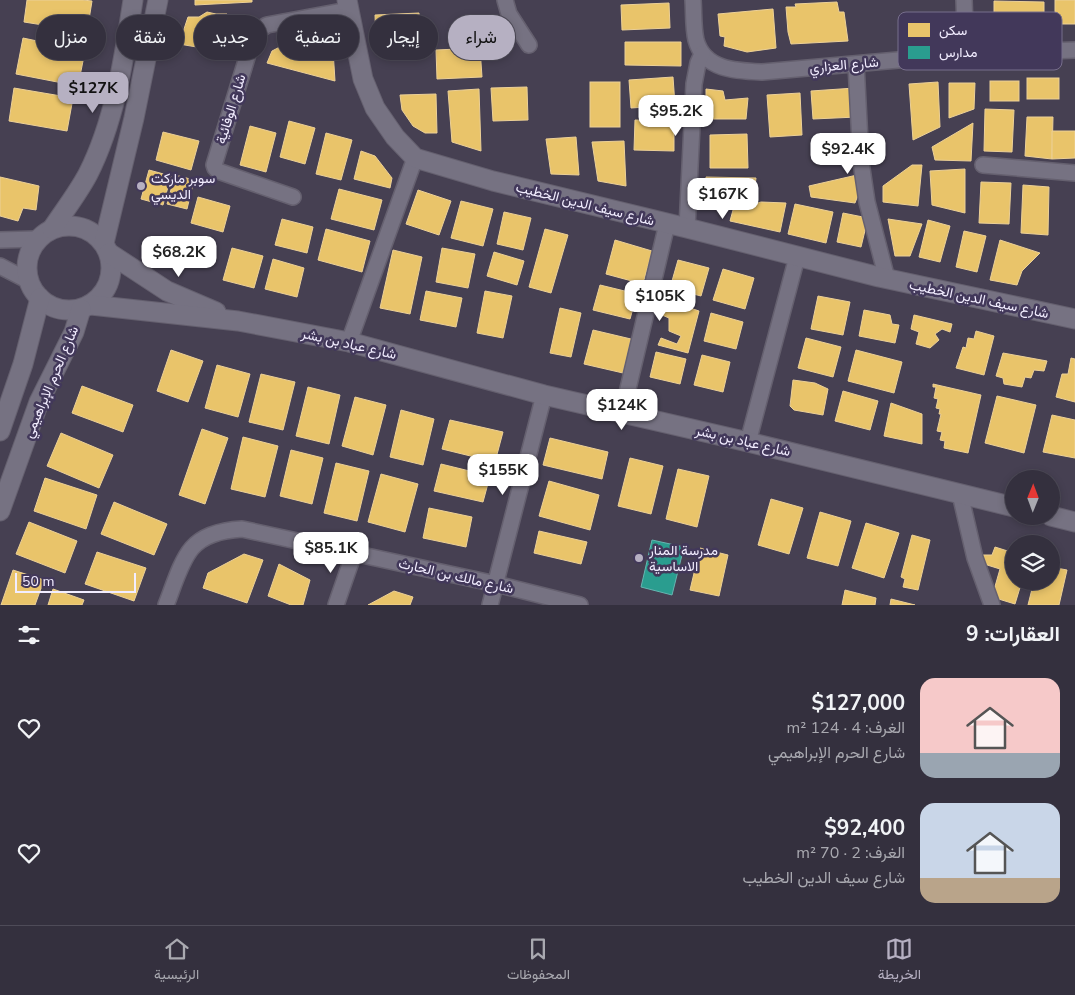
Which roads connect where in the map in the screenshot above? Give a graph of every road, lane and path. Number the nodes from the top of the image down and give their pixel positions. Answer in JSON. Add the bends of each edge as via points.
{"nodes":[{"id":1,"x":133,"y":0,"type":"edge"},
{"id":2,"x":158,"y":0,"type":"edge"},
{"id":3,"x":505,"y":0,"type":"edge"},
{"id":4,"x":693,"y":0,"type":"edge"},
{"id":5,"x":347,"y":5,"type":"edge"},
{"id":6,"x":529,"y":45,"type":"dead end"},
{"id":7,"x":1062,"y":50,"type":"edge"},
{"id":8,"x":1075,"y":50,"type":"edge"},
{"id":9,"x":702,"y":54,"type":"junction"},
{"id":10,"x":898,"y":60,"type":"edge"},
{"id":11,"x":856,"y":64,"type":"junction"},
{"id":12,"x":414,"y":158,"type":"junction"},
{"id":13,"x":983,"y":165,"type":"dead end"},
{"id":14,"x":1075,"y":174,"type":"edge"},
{"id":15,"x":293,"y":198,"type":"dead end"},
{"id":16,"x":668,"y":224,"type":"junction"},
{"id":17,"x":687,"y":228,"type":"junction"},
{"id":18,"x":45,"y":234,"type":"junction"},
{"id":19,"x":0,"y":240,"type":"edge"},
{"id":20,"x":107,"y":248,"type":"junction"},
{"id":21,"x":797,"y":257,"type":"junction"},
{"id":22,"x":0,"y":266,"type":"edge"},
{"id":23,"x":887,"y":279,"type":"junction"},
{"id":24,"x":29,"y":281,"type":"junction"},
{"id":25,"x":40,"y":298,"type":"junction"},
{"id":26,"x":86,"y":307,"type":"junction"},
{"id":27,"x":1075,"y":319,"type":"edge"},
{"id":28,"x":238,"y":321,"type":"junction"},
{"id":29,"x":349,"y":342,"type":"junction"},
{"id":30,"x":544,"y":395,"type":"junction"},
{"id":31,"x":622,"y":414,"type":"junction"},
{"id":32,"x":0,"y":431,"type":"edge"},
{"id":33,"x":748,"y":442,"type":"junction"},
{"id":34,"x":960,"y":494,"type":"junction"},
{"id":35,"x":1005,"y":505,"type":"edge"},
{"id":36,"x":0,"y":511,"type":"edge"},
{"id":37,"x":1060,"y":518,"type":"edge"},
{"id":38,"x":1075,"y":522,"type":"edge"},
{"id":39,"x":354,"y":553,"type":"junction"},
{"id":40,"x":496,"y":584,"type":"junction"},
{"id":41,"x":166,"y":605,"type":"edge"},
{"id":42,"x":336,"y":605,"type":"edge"},
{"id":43,"x":490,"y":605,"type":"edge"},
{"id":44,"x":580,"y":605,"type":"edge"},
{"id":45,"x":992,"y":605,"type":"edge"}],
"edges":[{"from":1,"to":18,"type":"street","via":[[106,131],[88,174]]},
{"from":2,"to":20,"type":"street"},
{"from":3,"to":6,"type":"street","via":[[508,14]]},
{"from":4,"to":9,"type":"street","via":[[696,40]]},
{"from":5,"to":12,"type":"street","via":[[363,79],[375,108]]},
{"from":5,"to":15,"type":"street","name":"شارع الوفائية","via":[[267,25],[259,30],[253,38],[214,165],[218,171]]},
{"from":7,"to":8,"type":"street","name":"شارع العزاري"},
{"from":9,"to":11,"type":"street","name":"شارع العزاري","via":[[716,65],[738,71]]},
{"from":9,"to":17,"type":"street","via":[[694,84]]},
{"from":10,"to":11,"type":"street","name":"شارع العزاري"},
{"from":11,"to":23,"type":"street","via":[[861,162],[867,202]]},
{"from":12,"to":16,"type":"street","name":"شارع سيف الدين الخطيب","via":[[492,181]]},
{"from":12,"to":29,"type":"street"},
{"from":13,"to":14,"type":"street"},
{"from":16,"to":17,"type":"street","name":"شارع سيف الدين الخطيب"},
{"from":16,"to":31,"type":"street"},
{"from":17,"to":21,"type":"street","name":"شارع سيف الدين الخطيب"},
{"from":18,"to":19,"type":"street"},
{"from":18,"to":20,"type":"street","via":[[66,226],[81,227],[94,233]]},
{"from":18,"to":24,"type":"street","via":[[28,261]]},
{"from":20,"to":26,"type":"street","via":[[112,264],[107,288]]},
{"from":20,"to":28,"type":"street","name":"شارع عباد بن بشر","via":[[167,291]]},
{"from":21,"to":23,"type":"street","name":"شارع سيف الدين الخطيب"},
{"from":21,"to":33,"type":"street"},
{"from":22,"to":24,"type":"street"},
{"from":23,"to":27,"type":"street","name":"شارع سيف الدين الخطيب"},
{"from":24,"to":25,"type":"street"},
{"from":25,"to":26,"type":"street","via":[[58,309]]},
{"from":25,"to":32,"type":"street","name":"شارع الحرم الإبراهيمي","via":[[23,364]]},
{"from":26,"to":28,"type":"street","name":"شارع عباد بن بشر"},
{"from":26,"to":36,"type":"street","name":"شارع الحرم الإبراهيمي","via":[[39,402]]},
{"from":28,"to":29,"type":"street","name":"شارع عباد بن بشر"},
{"from":29,"to":30,"type":"street","name":"شارع عباد بن بشر"},
{"from":30,"to":31,"type":"street","name":"شارع عباد بن بشر"},
{"from":30,"to":40,"type":"street"},
{"from":31,"to":33,"type":"street","name":"شارع عباد بن بشر"},
{"from":33,"to":34,"type":"street","name":"شارع عباد بن بشر"},
{"from":34,"to":35,"type":"street","name":"شارع عباد بن بشر"},
{"from":34,"to":45,"type":"street","via":[[975,558]]},
{"from":37,"to":38,"type":"street"},
{"from":39,"to":40,"type":"street","name":"شارع مالك بن الحارث"},
{"from":39,"to":41,"type":"street","name":"شارع مالك بن الحارث","via":[[242,529],[227,530],[192,547]]},
{"from":39,"to":42,"type":"street"},
{"from":40,"to":43,"type":"street"},
{"from":40,"to":44,"type":"street","name":"شارع مالك بن الحارث"}]}
